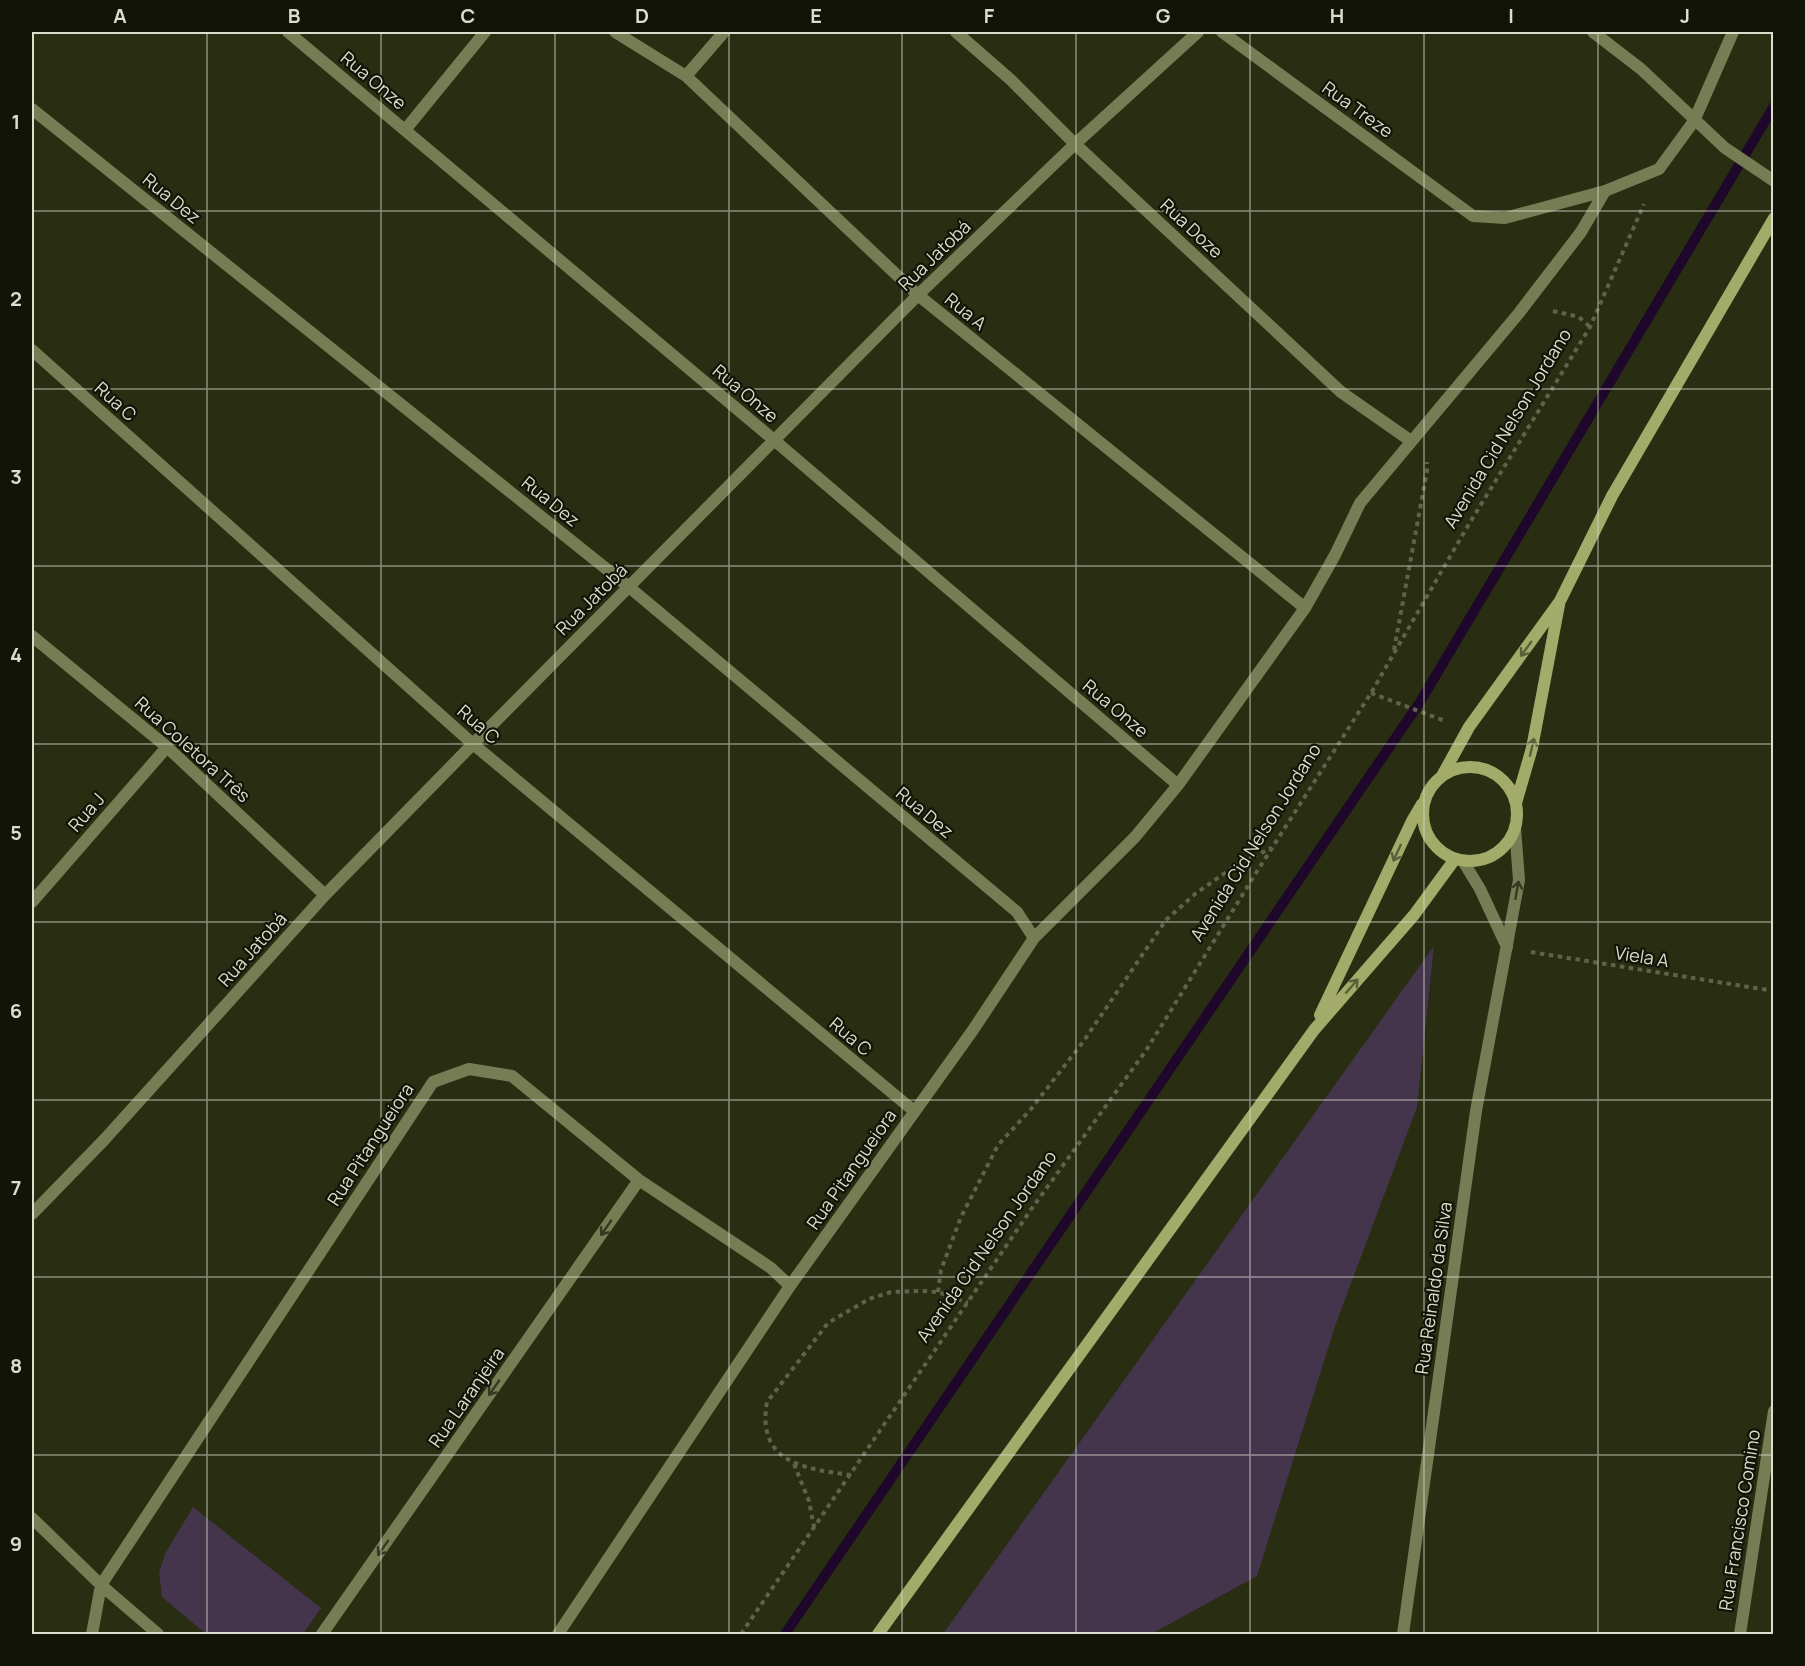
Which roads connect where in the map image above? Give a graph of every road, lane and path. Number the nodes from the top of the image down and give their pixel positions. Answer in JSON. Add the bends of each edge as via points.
{"nodes":[{"id":1,"x":288,"y":32,"type":"edge"},
{"id":2,"x":485,"y":32,"type":"edge"},
{"id":3,"x":615,"y":32,"type":"edge"},
{"id":4,"x":724,"y":32,"type":"edge"},
{"id":5,"x":956,"y":32,"type":"edge"},
{"id":6,"x":1198,"y":32,"type":"edge"},
{"id":7,"x":1222,"y":32,"type":"edge"},
{"id":8,"x":1593,"y":32,"type":"edge"},
{"id":9,"x":1733,"y":32,"type":"edge"},
{"id":10,"x":686,"y":76,"type":"junction"},
{"id":11,"x":32,"y":109,"type":"edge"},
{"id":12,"x":1694,"y":121,"type":"junction"},
{"id":13,"x":405,"y":130,"type":"junction"},
{"id":14,"x":1076,"y":144,"type":"junction"},
{"id":15,"x":1659,"y":169,"type":"junction"},
{"id":16,"x":1773,"y":181,"type":"edge"},
{"id":17,"x":1605,"y":191,"type":"junction"},
{"id":18,"x":1773,"y":218,"type":"edge"},
{"id":19,"x":918,"y":295,"type":"junction"},
{"id":20,"x":1519,"y":313,"type":"junction"},
{"id":21,"x":1590,"y":327,"type":"junction"},
{"id":22,"x":32,"y":350,"type":"edge"},
{"id":23,"x":774,"y":440,"type":"junction"},
{"id":24,"x":1408,"y":445,"type":"junction"},
{"id":25,"x":629,"y":586,"type":"junction"},
{"id":26,"x":1560,"y":601,"type":"junction"},
{"id":27,"x":1305,"y":608,"type":"junction"},
{"id":28,"x":32,"y":636,"type":"edge"},
{"id":29,"x":1393,"y":653,"type":"junction"},
{"id":30,"x":1371,"y":693,"type":"junction"},
{"id":31,"x":1438,"y":719,"type":"dead end"},
{"id":32,"x":473,"y":744,"type":"junction"},
{"id":33,"x":167,"y":747,"type":"junction"},
{"id":34,"x":1442,"y":776,"type":"junction"},
{"id":35,"x":1178,"y":785,"type":"junction"},
{"id":36,"x":1424,"y":801,"type":"junction"},
{"id":37,"x":1516,"y":803,"type":"junction"},
{"id":38,"x":1515,"y":828,"type":"junction"},
{"id":39,"x":1271,"y":848,"type":"junction"},
{"id":40,"x":1459,"y":860,"type":"junction"},
{"id":41,"x":325,"y":895,"type":"junction"},
{"id":42,"x":32,"y":902,"type":"edge"},
{"id":43,"x":1034,"y":938,"type":"junction"},
{"id":44,"x":1507,"y":948,"type":"junction"},
{"id":45,"x":1773,"y":991,"type":"edge"},
{"id":46,"x":1314,"y":1030,"type":"junction"},
{"id":47,"x":914,"y":1111,"type":"junction"},
{"id":48,"x":639,"y":1180,"type":"junction"},
{"id":49,"x":32,"y":1214,"type":"edge"},
{"id":50,"x":790,"y":1286,"type":"junction"},
{"id":51,"x":938,"y":1292,"type":"junction"},
{"id":52,"x":968,"y":1303,"type":"junction"},
{"id":53,"x":1773,"y":1411,"type":"edge"},
{"id":54,"x":794,"y":1464,"type":"junction"},
{"id":55,"x":851,"y":1475,"type":"junction"},
{"id":56,"x":32,"y":1518,"type":"edge"},
{"id":57,"x":814,"y":1527,"type":"junction"},
{"id":58,"x":101,"y":1585,"type":"junction"},
{"id":59,"x":92,"y":1635,"type":"edge"},
{"id":60,"x":158,"y":1635,"type":"edge"},
{"id":61,"x":322,"y":1635,"type":"edge"},
{"id":62,"x":558,"y":1635,"type":"edge"},
{"id":63,"x":741,"y":1635,"type":"edge"},
{"id":64,"x":878,"y":1635,"type":"edge"},
{"id":65,"x":1402,"y":1635,"type":"edge"},
{"id":66,"x":1740,"y":1635,"type":"edge"}],
"edges":[{"from":1,"to":13,"type":"street","name":"Rua Onze"},
{"from":2,"to":13,"type":"street"},
{"from":3,"to":10,"type":"street","name":"Rua A"},
{"from":4,"to":10,"type":"street"},
{"from":5,"to":14,"type":"street","name":"Rua Doze"},
{"from":6,"to":14,"type":"street","name":"Rua Jatobá"},
{"from":7,"to":17,"type":"street","name":"Rua Treze","via":[[1473,216],[1505,218]]},
{"from":8,"to":12,"type":"street","via":[[1641,69]]},
{"from":9,"to":12,"type":"street"},
{"from":10,"to":19,"type":"street","name":"Rua A"},
{"from":11,"to":25,"type":"street","name":"Rua Dez"},
{"from":12,"to":15,"type":"street"},
{"from":12,"to":16,"type":"street"},
{"from":13,"to":23,"type":"street","name":"Rua Onze"},
{"from":14,"to":19,"type":"street","name":"Rua Jatobá"},
{"from":14,"to":24,"type":"street","name":"Rua Doze","via":[[1341,392]]},
{"from":15,"to":17,"type":"street"},
{"from":15,"to":21,"type":"path","name":"Avenida Cid Nelson Jordano"},
{"from":17,"to":20,"type":"street","name":"Rua Pitangueiora","via":[[1581,232]]},
{"from":18,"to":26,"type":"street","via":[[1612,496]]},
{"from":19,"to":23,"type":"street","name":"Rua Jatobá"},
{"from":19,"to":27,"type":"street","name":"Rua A"},
{"from":20,"to":21,"type":"path","via":[[1569,313]]},
{"from":20,"to":24,"type":"street","name":"Rua Pitangueiora"},
{"from":21,"to":29,"type":"path","name":"Avenida Cid Nelson Jordano"},
{"from":22,"to":32,"type":"street","name":"Rua C"},
{"from":23,"to":25,"type":"street","name":"Rua Jatobá"},
{"from":23,"to":35,"type":"street","name":"Rua Onze"},
{"from":24,"to":27,"type":"street","name":"Rua Pitangueiora","via":[[1360,503]]},
{"from":24,"to":29,"type":"path","via":[[1427,462],[1427,471]]},
{"from":25,"to":32,"type":"street","name":"Rua Jatobá"},
{"from":25,"to":43,"type":"street","name":"Rua Dez","via":[[1017,912]]},
{"from":26,"to":34,"type":"street","one_way":true,"via":[[1469,727]]},
{"from":37,"to":26,"type":"street","one_way":true,"via":[[1532,748]]},
{"from":27,"to":35,"type":"street","name":"Rua Pitangueiora"},
{"from":28,"to":33,"type":"street","name":"Rua Coletora Três"},
{"from":29,"to":30,"type":"path","name":"Avenida Cid Nelson Jordano"},
{"from":30,"to":31,"type":"path"},
{"from":30,"to":39,"type":"path","name":"Avenida Cid Nelson Jordano"},
{"from":32,"to":41,"type":"street","name":"Rua Jatobá"},
{"from":32,"to":47,"type":"street","name":"Rua C"},
{"from":33,"to":41,"type":"street","name":"Rua Coletora Três"},
{"from":33,"to":42,"type":"street","name":"Rua J"},
{"from":34,"to":36,"type":"street"},
{"from":34,"to":37,"type":"street","via":[[1471,766],[1486,769],[1510,788]]},
{"from":35,"to":43,"type":"street","name":"Rua Pitangueiora","via":[[1135,837]]},
{"from":36,"to":40,"type":"street","via":[[1422,813],[1428,836],[1435,846]]},
{"from":36,"to":46,"type":"street","one_way":true},
{"from":37,"to":38,"type":"street"},
{"from":38,"to":40,"type":"street","via":[[1508,843],[1495,854],[1480,860]]},
{"from":44,"to":38,"type":"street","name":"Rua Reinaldo da Silva","one_way":true,"via":[[1519,880]]},
{"from":39,"to":51,"type":"path","via":[[1235,866],[1166,920],[1083,1042],[998,1145],[961,1217],[941,1270]]},
{"from":39,"to":52,"type":"path","name":"Avenida Cid Nelson Jordano","via":[[1147,1049]]},
{"from":40,"to":44,"type":"street","via":[[1480,890]]},
{"from":46,"to":40,"type":"street","one_way":true},
{"from":41,"to":49,"type":"street","name":"Rua Jatobá"},
{"from":43,"to":47,"type":"street","name":"Rua Pitangueiora"},
{"from":44,"to":45,"type":"path","name":"Viela A"},
{"from":44,"to":65,"type":"street","name":"Rua Reinaldo da Silva","via":[[1476,1112]]},
{"from":46,"to":64,"type":"street"},
{"from":47,"to":50,"type":"street","name":"Rua Pitangueiora"},
{"from":48,"to":50,"type":"street","name":"Rua Pitangueiora","via":[[771,1268]]},
{"from":48,"to":58,"type":"street","name":"Rua Pitangueiora","via":[[512,1076],[470,1069],[433,1082]]},
{"from":48,"to":61,"type":"street","name":"Rua Laranjeira","one_way":true},
{"from":50,"to":62,"type":"street"},
{"from":51,"to":52,"type":"path"},
{"from":51,"to":54,"type":"path","via":[[891,1293],[869,1299],[828,1323],[818,1334],[768,1402],[764,1418],[768,1435],[780,1454]]},
{"from":52,"to":55,"type":"path","name":"Avenida Cid Nelson Jordano"},
{"from":53,"to":66,"type":"street","name":"Rua Francisco Comino"},
{"from":54,"to":55,"type":"path"},
{"from":54,"to":57,"type":"path","via":[[809,1501]]},
{"from":55,"to":57,"type":"path","name":"Avenida Cid Nelson Jordano"},
{"from":56,"to":58,"type":"street"},
{"from":57,"to":63,"type":"path","name":"Avenida Cid Nelson Jordano"},
{"from":58,"to":59,"type":"street"},
{"from":58,"to":60,"type":"street"}]}
